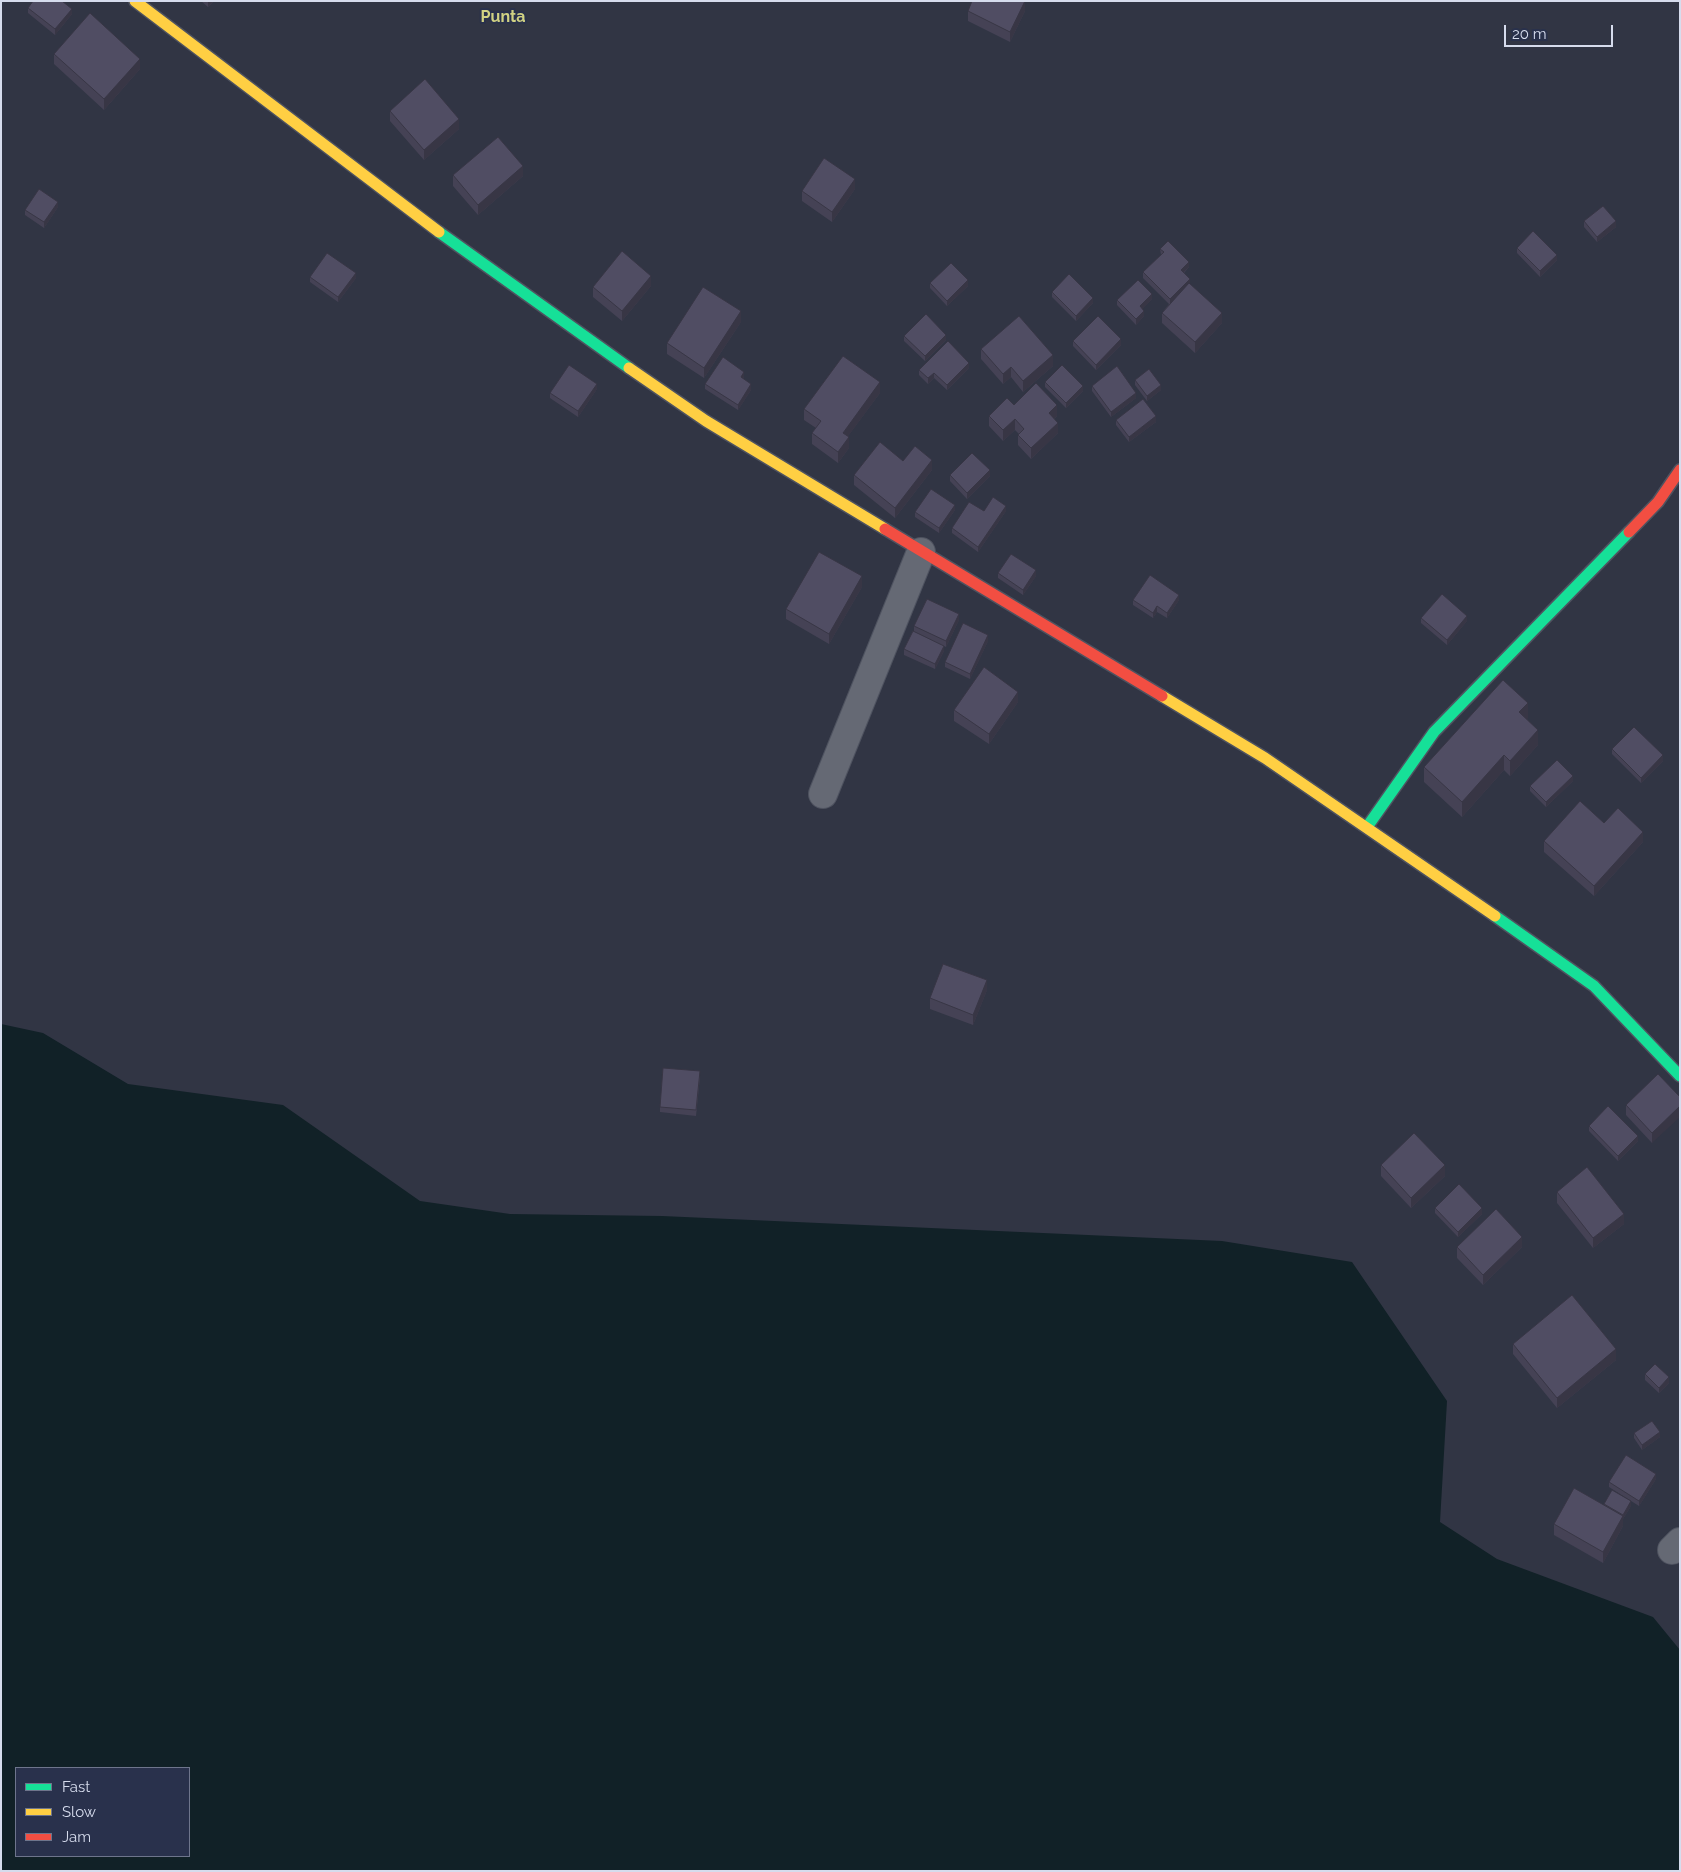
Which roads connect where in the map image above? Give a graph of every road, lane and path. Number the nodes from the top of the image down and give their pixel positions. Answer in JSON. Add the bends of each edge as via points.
{"nodes":[{"id":1,"x":135,"y":1,"type":"edge"},
{"id":2,"x":1680,"y":470,"type":"edge"},
{"id":3,"x":1669,"y":501,"type":"edge"},
{"id":4,"x":921,"y":552,"type":"junction"},
{"id":5,"x":823,"y":794,"type":"dead end"},
{"id":6,"x":1367,"y":827,"type":"junction"},
{"id":7,"x":1680,"y":1076,"type":"edge"}],
"edges":[{"from":1,"to":4,"type":"street","via":[[482,265],[706,421]]},
{"from":2,"to":3,"type":"street"},
{"from":3,"to":6,"type":"street","via":[[1434,732]]},
{"from":4,"to":5,"type":"street"},
{"from":4,"to":6,"type":"street","via":[[1265,758]]},
{"from":6,"to":7,"type":"street","via":[[1594,986]]}]}
